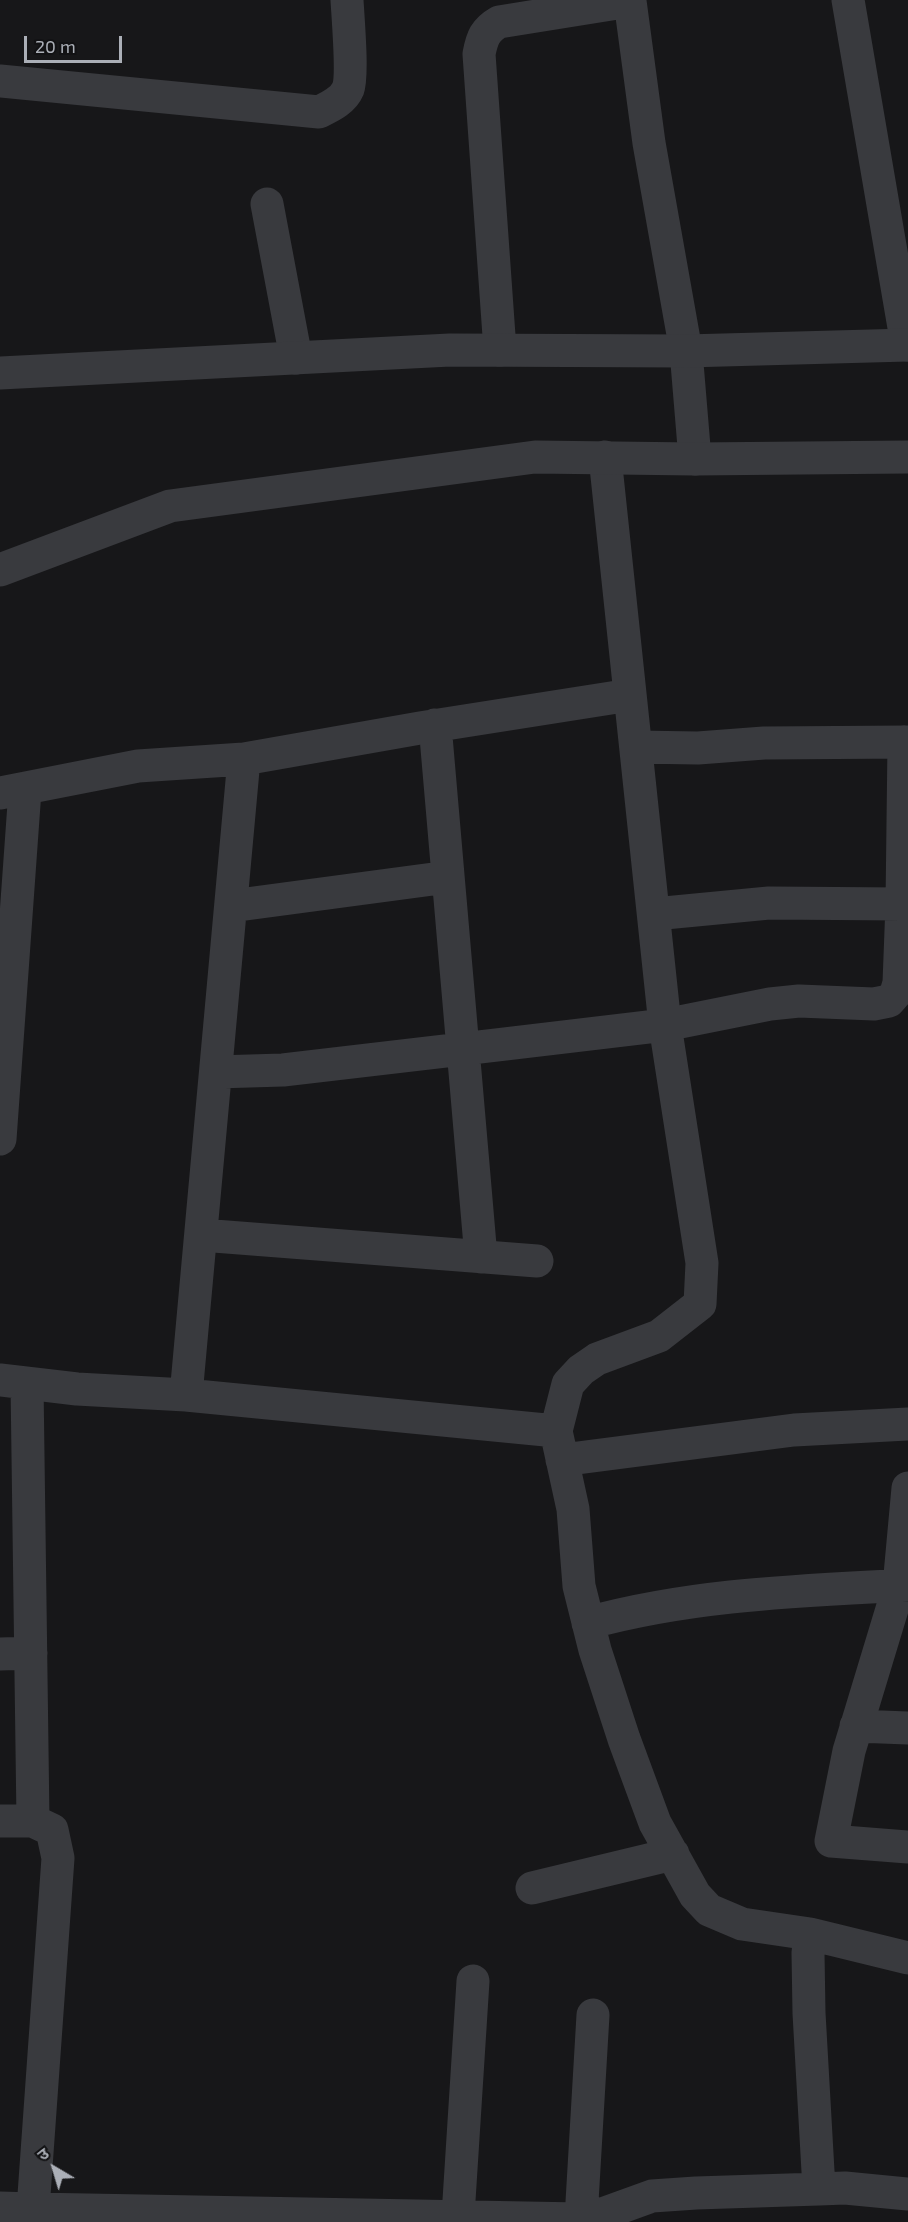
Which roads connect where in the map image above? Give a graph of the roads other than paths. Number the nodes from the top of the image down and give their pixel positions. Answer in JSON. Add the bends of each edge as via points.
{"nodes":[{"id":1,"x":347,"y":0,"type":"edge"},
{"id":2,"x":631,"y":0,"type":"edge"},
{"id":3,"x":848,"y":0,"type":"edge"},
{"id":4,"x":0,"y":81,"type":"edge"},
{"id":5,"x":267,"y":204,"type":"dead end"},
{"id":6,"x":907,"y":345,"type":"edge"},
{"id":7,"x":500,"y":350,"type":"junction"},
{"id":8,"x":686,"y":351,"type":"junction"},
{"id":9,"x":296,"y":358,"type":"junction"},
{"id":10,"x":0,"y":373,"type":"edge"},
{"id":11,"x":605,"y":457,"type":"junction"},
{"id":12,"x":908,"y":457,"type":"edge"},
{"id":13,"x":695,"y":459,"type":"junction"},
{"id":14,"x":0,"y":570,"type":"edge"},
{"id":15,"x":630,"y":696,"type":"junction"},
{"id":16,"x":435,"y":725,"type":"junction"},
{"id":17,"x":906,"y":742,"type":"edge"},
{"id":18,"x":636,"y":747,"type":"junction"},
{"id":19,"x":244,"y":759,"type":"junction"},
{"id":20,"x":13,"y":791,"type":"edge"},
{"id":21,"x":448,"y":877,"type":"junction"},
{"id":22,"x":902,"y":904,"type":"junction"},
{"id":23,"x":231,"y":906,"type":"junction"},
{"id":24,"x":654,"y":914,"type":"junction"},
{"id":25,"x":665,"y":1025,"type":"junction"},
{"id":26,"x":463,"y":1049,"type":"junction"},
{"id":27,"x":216,"y":1072,"type":"junction"},
{"id":28,"x":0,"y":1139,"type":"edge"},
{"id":29,"x":201,"y":1235,"type":"junction"},
{"id":30,"x":481,"y":1257,"type":"junction"},
{"id":31,"x":537,"y":1261,"type":"dead end"},
{"id":32,"x":14,"y":1381,"type":"edge"},
{"id":33,"x":186,"y":1395,"type":"junction"},
{"id":34,"x":908,"y":1424,"type":"edge"},
{"id":35,"x":559,"y":1446,"type":"junction"},
{"id":36,"x":908,"y":1488,"type":"edge"},
{"id":37,"x":904,"y":1586,"type":"edge"},
{"id":38,"x":588,"y":1623,"type":"junction"},
{"id":39,"x":16,"y":1654,"type":"edge"},
{"id":40,"x":856,"y":1726,"type":"junction"},
{"id":41,"x":908,"y":1728,"type":"edge"},
{"id":42,"x":0,"y":1821,"type":"edge"},
{"id":43,"x":33,"y":1821,"type":"junction"},
{"id":44,"x":908,"y":1847,"type":"edge"},
{"id":45,"x":673,"y":1854,"type":"junction"},
{"id":46,"x":532,"y":1888,"type":"dead end"},
{"id":47,"x":810,"y":1934,"type":"junction"},
{"id":48,"x":908,"y":1958,"type":"edge"},
{"id":49,"x":473,"y":1981,"type":"dead end"},
{"id":50,"x":592,"y":2015,"type":"dead end"},
{"id":51,"x":819,"y":2189,"type":"junction"},
{"id":52,"x":908,"y":2194,"type":"edge"},
{"id":53,"x":0,"y":2208,"type":"edge"},
{"id":54,"x":34,"y":2216,"type":"edge"},
{"id":55,"x":264,"y":2217,"type":"edge"},
{"id":56,"x":448,"y":2218,"type":"edge"},
{"id":57,"x":580,"y":2219,"type":"junction"}],
"edges":[{"from":1,"to":4,"type":"street","via":[[348,90],[336,104],[319,112]]},
{"from":2,"to":7,"type":"street","via":[[499,22],[482,39],[479,54]]},
{"from":2,"to":8,"type":"street","via":[[650,143]]},
{"from":3,"to":6,"type":"street"},
{"from":5,"to":9,"type":"street"},
{"from":6,"to":8,"type":"street"},
{"from":7,"to":8,"type":"street"},
{"from":7,"to":9,"type":"street"},
{"from":8,"to":13,"type":"street"},
{"from":9,"to":10,"type":"street"},
{"from":11,"to":13,"type":"street"},
{"from":11,"to":14,"type":"street","via":[[535,457],[170,506]]},
{"from":11,"to":15,"type":"street"},
{"from":12,"to":13,"type":"street"},
{"from":15,"to":16,"type":"street"},
{"from":15,"to":18,"type":"street"},
{"from":16,"to":19,"type":"street"},
{"from":16,"to":21,"type":"street"},
{"from":17,"to":18,"type":"street"},
{"from":17,"to":22,"type":"street"},
{"from":18,"to":24,"type":"street"},
{"from":19,"to":20,"type":"street","via":[[138,766]]},
{"from":19,"to":23,"type":"street"},
{"from":20,"to":28,"type":"street"},
{"from":21,"to":23,"type":"street"},
{"from":21,"to":26,"type":"street"},
{"from":22,"to":24,"type":"street","via":[[769,903]]},
{"from":22,"to":25,"type":"street","via":[[899,983],[889,1001],[780,1003]]},
{"from":23,"to":27,"type":"street"},
{"from":24,"to":25,"type":"street"},
{"from":25,"to":26,"type":"street"},
{"from":25,"to":35,"type":"street","via":[[702,1263],[700,1304],[659,1336],[597,1359],[581,1370],[568,1384]]},
{"from":26,"to":27,"type":"street","via":[[284,1070]]},
{"from":26,"to":30,"type":"street"},
{"from":27,"to":29,"type":"street"},
{"from":29,"to":30,"type":"street"},
{"from":29,"to":33,"type":"street"},
{"from":30,"to":31,"type":"street"},
{"from":32,"to":33,"type":"street"},
{"from":32,"to":39,"type":"street"},
{"from":33,"to":35,"type":"street"},
{"from":34,"to":35,"type":"street"},
{"from":35,"to":38,"type":"street","via":[[573,1509],[579,1587]]},
{"from":36,"to":37,"type":"street"},
{"from":37,"to":38,"type":"street","via":[[787,1591],[698,1601],[635,1610]]},
{"from":37,"to":40,"type":"street"},
{"from":38,"to":45,"type":"street","via":[[624,1739],[656,1823]]},
{"from":39,"to":43,"type":"street"},
{"from":40,"to":41,"type":"street"},
{"from":40,"to":44,"type":"street","via":[[831,1841]]},
{"from":42,"to":43,"type":"street"},
{"from":43,"to":54,"type":"street","via":[[52,1830],[58,1858]]},
{"from":45,"to":46,"type":"street"},
{"from":45,"to":47,"type":"street","via":[[695,1895],[709,1910],[742,1924]]},
{"from":47,"to":48,"type":"street"},
{"from":47,"to":51,"type":"street","via":[[809,2013]]},
{"from":49,"to":56,"type":"street"},
{"from":50,"to":57,"type":"street"},
{"from":51,"to":52,"type":"street"},
{"from":51,"to":57,"type":"street","via":[[652,2196]]},
{"from":53,"to":54,"type":"street"},
{"from":54,"to":55,"type":"street"},
{"from":55,"to":56,"type":"street"},
{"from":56,"to":57,"type":"street"}]}
